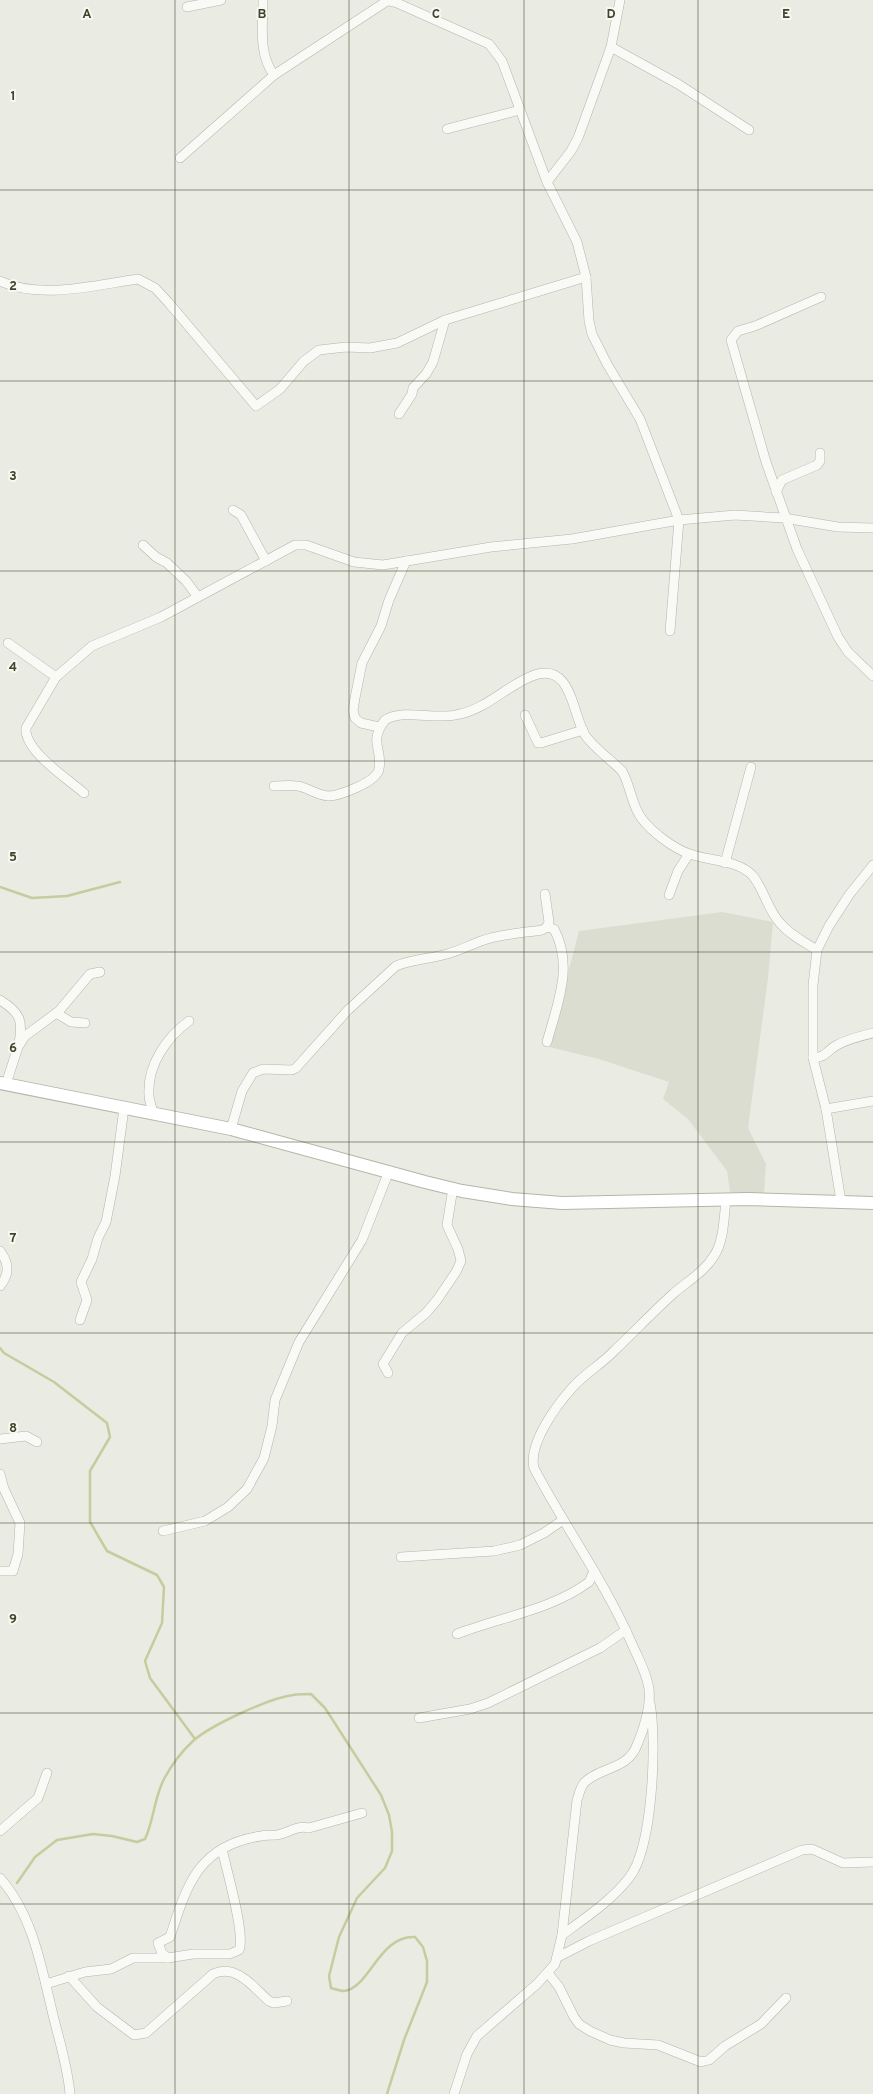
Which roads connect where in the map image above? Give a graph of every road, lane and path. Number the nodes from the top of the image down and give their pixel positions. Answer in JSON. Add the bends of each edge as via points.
{"nodes":[{"id":1,"x":221,"y":0,"type":"edge"},
{"id":2,"x":263,"y":0,"type":"edge"},
{"id":3,"x":386,"y":0,"type":"edge"},
{"id":4,"x":620,"y":0,"type":"edge"},
{"id":5,"x":186,"y":7,"type":"dead end"},
{"id":6,"x":611,"y":47,"type":"junction"},
{"id":7,"x":274,"y":75,"type":"junction"},
{"id":8,"x":520,"y":110,"type":"junction"},
{"id":9,"x":447,"y":129,"type":"dead end"},
{"id":10,"x":748,"y":130,"type":"dead end"},
{"id":11,"x":180,"y":158,"type":"dead end"},
{"id":12,"x":547,"y":182,"type":"junction"},
{"id":13,"x":586,"y":277,"type":"junction"},
{"id":14,"x":0,"y":281,"type":"edge"},
{"id":15,"x":821,"y":297,"type":"dead end"},
{"id":16,"x":445,"y":320,"type":"junction"},
{"id":17,"x":398,"y":414,"type":"dead end"},
{"id":18,"x":820,"y":453,"type":"dead end"},
{"id":19,"x":776,"y":492,"type":"junction"},
{"id":20,"x":233,"y":510,"type":"dead end"},
{"id":21,"x":784,"y":518,"type":"junction"},
{"id":22,"x":679,"y":520,"type":"junction"},
{"id":23,"x":873,"y":528,"type":"edge"},
{"id":24,"x":143,"y":545,"type":"dead end"},
{"id":25,"x":266,"y":561,"type":"junction"},
{"id":26,"x":406,"y":561,"type":"junction"},
{"id":27,"x":198,"y":597,"type":"junction"},
{"id":28,"x":670,"y":631,"type":"dead end"},
{"id":29,"x":8,"y":643,"type":"dead end"},
{"id":30,"x":873,"y":676,"type":"edge"},
{"id":31,"x":56,"y":677,"type":"junction"},
{"id":32,"x":525,"y":715,"type":"dead end"},
{"id":33,"x":379,"y":727,"type":"junction"},
{"id":34,"x":583,"y":730,"type":"junction"},
{"id":35,"x":751,"y":766,"type":"dead end"},
{"id":36,"x":274,"y":786,"type":"dead end"},
{"id":37,"x":84,"y":793,"type":"dead end"},
{"id":38,"x":689,"y":854,"type":"junction"},
{"id":39,"x":726,"y":863,"type":"junction"},
{"id":40,"x":873,"y":865,"type":"edge"},
{"id":41,"x":545,"y":894,"type":"dead end"},
{"id":42,"x":669,"y":895,"type":"dead end"},
{"id":43,"x":547,"y":927,"type":"junction"},
{"id":44,"x":817,"y":950,"type":"junction"},
{"id":45,"x":100,"y":972,"type":"dead end"},
{"id":46,"x":0,"y":1000,"type":"edge"},
{"id":47,"x":56,"y":1012,"type":"junction"},
{"id":48,"x":189,"y":1021,"type":"dead end"},
{"id":49,"x":85,"y":1023,"type":"dead end"},
{"id":50,"x":873,"y":1033,"type":"edge"},
{"id":51,"x":547,"y":1042,"type":"dead end"},
{"id":52,"x":18,"y":1047,"type":"junction"},
{"id":53,"x":813,"y":1058,"type":"junction"},
{"id":54,"x":3,"y":1084,"type":"edge"},
{"id":55,"x":873,"y":1101,"type":"edge"},
{"id":56,"x":124,"y":1108,"type":"junction"},
{"id":57,"x":826,"y":1109,"type":"junction"},
{"id":58,"x":153,"y":1113,"type":"junction"},
{"id":59,"x":231,"y":1129,"type":"junction"},
{"id":60,"x":388,"y":1171,"type":"junction"},
{"id":61,"x":453,"y":1188,"type":"junction"},
{"id":62,"x":726,"y":1200,"type":"junction"},
{"id":63,"x":842,"y":1201,"type":"junction"},
{"id":64,"x":873,"y":1203,"type":"edge"},
{"id":65,"x":0,"y":1251,"type":"edge"},
{"id":66,"x":0,"y":1286,"type":"edge"},
{"id":67,"x":80,"y":1320,"type":"dead end"},
{"id":68,"x":388,"y":1372,"type":"dead end"},
{"id":69,"x":0,"y":1439,"type":"edge"},
{"id":70,"x":37,"y":1442,"type":"dead end"},
{"id":71,"x":0,"y":1474,"type":"edge"},
{"id":72,"x":563,"y":1520,"type":"junction"},
{"id":73,"x":163,"y":1531,"type":"dead end"},
{"id":74,"x":401,"y":1557,"type":"dead end"},
{"id":75,"x":594,"y":1571,"type":"junction"},
{"id":76,"x":1,"y":1574,"type":"edge"},
{"id":77,"x":626,"y":1630,"type":"junction"},
{"id":78,"x":457,"y":1634,"type":"dead end"},
{"id":79,"x":650,"y":1701,"type":"junction"},
{"id":80,"x":419,"y":1718,"type":"dead end"},
{"id":81,"x":47,"y":1773,"type":"dead end"},
{"id":82,"x":362,"y":1813,"type":"dead end"},
{"id":83,"x":0,"y":1830,"type":"edge"},
{"id":84,"x":222,"y":1849,"type":"junction"},
{"id":85,"x":873,"y":1862,"type":"edge"},
{"id":86,"x":0,"y":1878,"type":"edge"},
{"id":87,"x":562,"y":1935,"type":"junction"},
{"id":88,"x":558,"y":1957,"type":"junction"},
{"id":89,"x":168,"y":1958,"type":"junction"},
{"id":90,"x":548,"y":1973,"type":"junction"},
{"id":91,"x":69,"y":1976,"type":"junction"},
{"id":92,"x":46,"y":1984,"type":"junction"},
{"id":93,"x":786,"y":1998,"type":"dead end"},
{"id":94,"x":287,"y":2001,"type":"dead end"},
{"id":95,"x":70,"y":2094,"type":"edge"},
{"id":96,"x":454,"y":2094,"type":"edge"}],
"edges":[{"from":1,"to":5,"type":"street"},
{"from":2,"to":7,"type":"street","via":[[264,53]]},
{"from":3,"to":7,"type":"street"},
{"from":3,"to":8,"type":"street","via":[[490,44],[502,61]]},
{"from":4,"to":6,"type":"street"},
{"from":6,"to":10,"type":"street","via":[[678,84]]},
{"from":6,"to":12,"type":"street","via":[[575,144]]},
{"from":7,"to":11,"type":"street"},
{"from":8,"to":9,"type":"street"},
{"from":8,"to":12,"type":"street"},
{"from":12,"to":13,"type":"street","via":[[574,233]]},
{"from":13,"to":16,"type":"street"},
{"from":13,"to":22,"type":"street","via":[[592,334],[640,419]]},
{"from":14,"to":16,"type":"street","via":[[35,289],[60,289],[138,279],[148,283],[168,302],[256,406],[280,389],[304,361],[318,350],[370,348],[397,343]]},
{"from":15,"to":19,"type":"street","via":[[738,331],[732,337],[738,367]]},
{"from":16,"to":17,"type":"street","via":[[433,362],[413,388],[412,394]]},
{"from":18,"to":19,"type":"street","via":[[817,465],[782,480]]},
{"from":19,"to":21,"type":"street"},
{"from":20,"to":25,"type":"street","via":[[241,515]]},
{"from":21,"to":22,"type":"street","via":[[734,515]]},
{"from":21,"to":23,"type":"street","via":[[838,527]]},
{"from":21,"to":30,"type":"street","via":[[838,637],[848,652]]},
{"from":22,"to":26,"type":"street","via":[[572,539],[491,547]]},
{"from":22,"to":28,"type":"street"},
{"from":24,"to":27,"type":"street","via":[[156,558],[168,563]]},
{"from":25,"to":26,"type":"street","via":[[295,545],[306,545],[340,558],[370,565]]},
{"from":25,"to":27,"type":"street"},
{"from":26,"to":33,"type":"street","via":[[381,626],[362,663],[356,691],[353,710],[355,718],[361,723]]},
{"from":27,"to":31,"type":"street","via":[[162,617],[92,646]]},
{"from":29,"to":31,"type":"street"},
{"from":31,"to":37,"type":"street","via":[[26,728],[26,733],[28,740],[41,756]]},
{"from":32,"to":34,"type":"street","via":[[538,743]]},
{"from":33,"to":34,"type":"street","via":[[385,720],[401,714],[433,717],[468,712],[531,676],[545,672],[552,674],[567,688]]},
{"from":33,"to":36,"type":"street","via":[[376,744],[379,770],[377,776],[367,783],[329,796],[316,794],[301,786]]},
{"from":34,"to":38,"type":"street","via":[[626,778],[636,811],[642,820],[671,844]]},
{"from":35,"to":39,"type":"street"},
{"from":38,"to":39,"type":"street"},
{"from":38,"to":42,"type":"street","via":[[678,871]]},
{"from":39,"to":44,"type":"street","via":[[741,868],[752,876],[780,923],[797,938]]},
{"from":40,"to":44,"type":"street","via":[[849,895]]},
{"from":41,"to":43,"type":"street","via":[[549,922]]},
{"from":43,"to":51,"type":"street","via":[[554,929],[559,938],[564,976]]},
{"from":43,"to":59,"type":"street","via":[[481,941],[463,950],[396,966],[348,1010],[296,1068],[263,1069],[253,1073],[242,1091]]},
{"from":44,"to":53,"type":"street","via":[[813,985]]},
{"from":45,"to":47,"type":"street","via":[[90,974]]},
{"from":46,"to":52,"type":"street","via":[[20,1018],[22,1027]]},
{"from":47,"to":49,"type":"street","via":[[71,1022]]},
{"from":47,"to":52,"type":"street","via":[[25,1036]]},
{"from":48,"to":58,"type":"street","via":[[166,1040],[157,1058],[151,1074],[149,1092]]},
{"from":50,"to":53,"type":"street","via":[[835,1046],[823,1057]]},
{"from":52,"to":54,"type":"street"},
{"from":53,"to":57,"type":"street"},
{"from":54,"to":56,"type":"main road"},
{"from":55,"to":57,"type":"street"},
{"from":56,"to":58,"type":"main road"},
{"from":56,"to":67,"type":"street","via":[[106,1222],[81,1282],[87,1300]]},
{"from":57,"to":63,"type":"street"},
{"from":58,"to":59,"type":"main road"},
{"from":59,"to":60,"type":"main road"},
{"from":60,"to":61,"type":"main road"},
{"from":60,"to":73,"type":"street","via":[[362,1240],[299,1342],[275,1400],[264,1458],[247,1489],[228,1507],[205,1521]]},
{"from":61,"to":62,"type":"main road","via":[[512,1199],[562,1203]]},
{"from":61,"to":68,"type":"street","via":[[447,1225],[461,1261],[426,1313],[402,1333],[388,1354],[383,1364]]},
{"from":62,"to":63,"type":"main road"},
{"from":62,"to":72,"type":"street","via":[[722,1232],[715,1255],[703,1270],[648,1316],[614,1352],[572,1388],[542,1430],[532,1461]]},
{"from":63,"to":64,"type":"main road"},
{"from":65,"to":66,"type":"street","via":[[6,1259],[8,1272]]},
{"from":69,"to":70,"type":"street","via":[[26,1436]]},
{"from":71,"to":76,"type":"street","via":[[20,1523],[18,1554],[13,1571]]},
{"from":72,"to":74,"type":"street","via":[[526,1542],[501,1549]]},
{"from":72,"to":75,"type":"street"},
{"from":75,"to":77,"type":"street"},
{"from":75,"to":78,"type":"street","via":[[589,1582],[551,1602]]},
{"from":77,"to":79,"type":"street","via":[[646,1676]]},
{"from":77,"to":80,"type":"street","via":[[600,1648],[488,1703],[470,1709]]},
{"from":79,"to":87,"type":"street","via":[[633,1754],[625,1761],[588,1780],[581,1789],[577,1800]]},
{"from":79,"to":87,"type":"street","via":[[653,1744],[648,1819],[638,1865],[609,1900]]},
{"from":81,"to":83,"type":"street","via":[[38,1798]]},
{"from":82,"to":84,"type":"street","via":[[309,1828],[301,1826],[278,1834],[261,1836]]},
{"from":84,"to":89,"type":"street","via":[[208,1857],[191,1879],[170,1937],[158,1943],[162,1953]]},
{"from":84,"to":89,"type":"street","via":[[237,1913],[241,1946],[239,1950],[230,1954],[193,1954]]},
{"from":85,"to":88,"type":"street","via":[[843,1863],[812,1849],[802,1850],[589,1941]]},
{"from":86,"to":92,"type":"street","via":[[16,1899],[31,1930]]},
{"from":87,"to":88,"type":"street"},
{"from":88,"to":90,"type":"street"},
{"from":89,"to":91,"type":"street","via":[[133,1958],[111,1969]]},
{"from":90,"to":93,"type":"street","via":[[559,1987],[579,2024],[590,2031],[624,2043],[658,2045],[701,2062],[709,2060],[725,2046],[761,2024]]},
{"from":90,"to":96,"type":"street","via":[[477,2036],[467,2054]]},
{"from":91,"to":92,"type":"street"},
{"from":91,"to":94,"type":"street","via":[[97,2007],[134,2035],[146,2033],[213,1974],[220,1971],[232,1971],[242,1976],[269,2001]]},
{"from":92,"to":95,"type":"street"}]}
